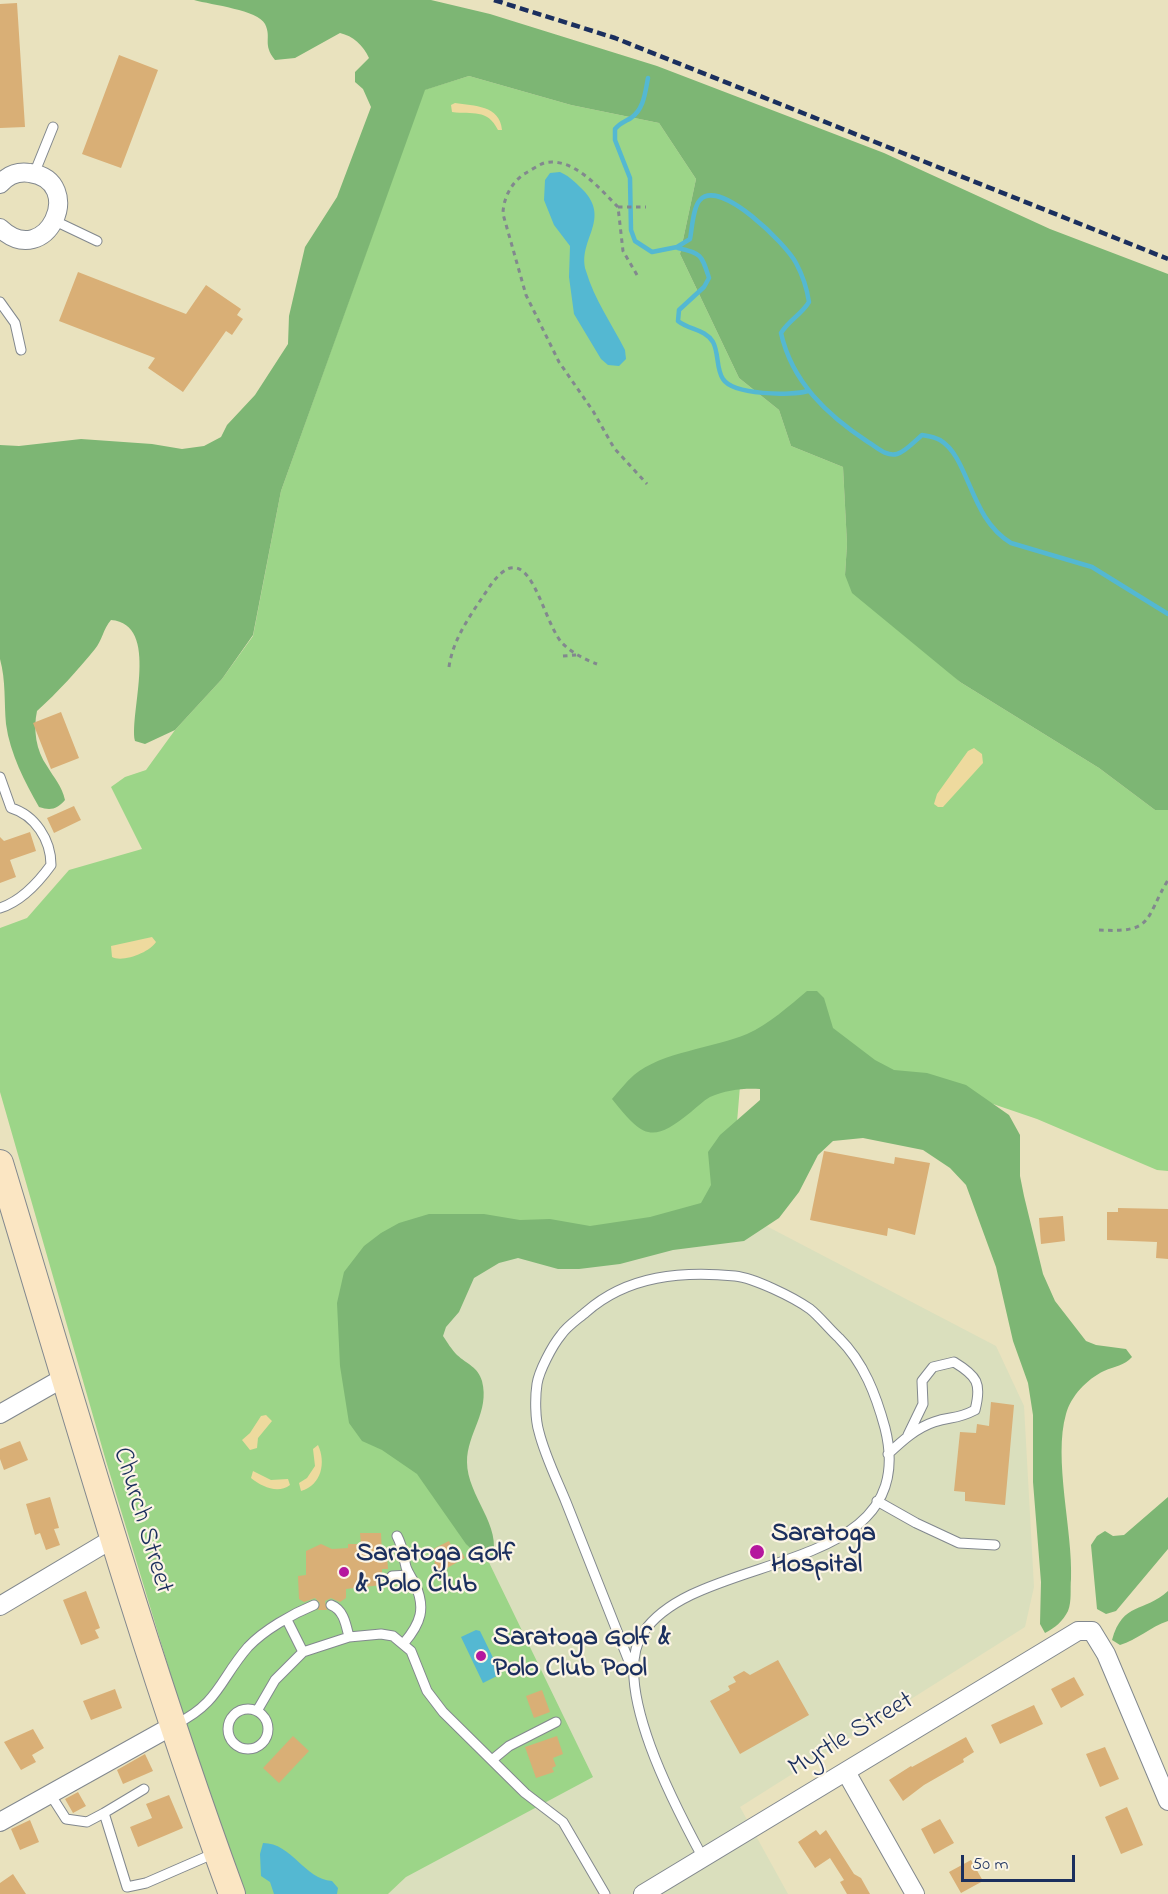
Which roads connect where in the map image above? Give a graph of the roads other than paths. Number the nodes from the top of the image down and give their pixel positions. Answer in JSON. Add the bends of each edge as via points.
{"nodes":[{"id":1,"x":53,"y":127,"type":"dead end"},
{"id":2,"x":34,"y":174,"type":"junction"},
{"id":3,"x":0,"y":184,"type":"edge"},
{"id":4,"x":55,"y":221,"type":"junction"},
{"id":5,"x":0,"y":228,"type":"edge"},
{"id":6,"x":97,"y":241,"type":"dead end"},
{"id":7,"x":0,"y":302,"type":"edge"},
{"id":8,"x":21,"y":350,"type":"dead end"},
{"id":9,"x":0,"y":777,"type":"edge"},
{"id":10,"x":0,"y":908,"type":"edge"},
{"id":11,"x":1,"y":1168,"type":"edge"},
{"id":12,"x":65,"y":1377,"type":"junction"},
{"id":13,"x":0,"y":1414,"type":"edge"},
{"id":14,"x":908,"y":1435,"type":"junction"},
{"id":15,"x":888,"y":1454,"type":"junction"},
{"id":16,"x":876,"y":1501,"type":"junction"},
{"id":17,"x":397,"y":1536,"type":"dead end"},
{"id":18,"x":114,"y":1538,"type":"junction"},
{"id":19,"x":995,"y":1545,"type":"dead end"},
{"id":20,"x":409,"y":1575,"type":"junction"},
{"id":21,"x":392,"y":1576,"type":"dead end"},
{"id":22,"x":314,"y":1605,"type":"dead end"},
{"id":23,"x":331,"y":1605,"type":"dead end"},
{"id":24,"x":0,"y":1606,"type":"edge"},
{"id":25,"x":287,"y":1620,"type":"junction"},
{"id":26,"x":349,"y":1637,"type":"junction"},
{"id":27,"x":404,"y":1643,"type":"junction"},
{"id":28,"x":303,"y":1652,"type":"junction"},
{"id":29,"x":632,"y":1669,"type":"junction"},
{"id":30,"x":257,"y":1711,"type":"junction"},
{"id":31,"x":556,"y":1722,"type":"dead end"},
{"id":32,"x":174,"y":1725,"type":"junction"},
{"id":33,"x":492,"y":1760,"type":"junction"},
{"id":34,"x":846,"y":1772,"type":"junction"},
{"id":35,"x":144,"y":1789,"type":"dead end"},
{"id":36,"x":50,"y":1794,"type":"junction"},
{"id":37,"x":1168,"y":1801,"type":"edge"},
{"id":38,"x":104,"y":1814,"type":"junction"},
{"id":39,"x":0,"y":1822,"type":"edge"},
{"id":40,"x":217,"y":1852,"type":"junction"},
{"id":41,"x":703,"y":1858,"type":"junction"},
{"id":42,"x":232,"y":1894,"type":"edge"},
{"id":43,"x":605,"y":1894,"type":"edge"},
{"id":44,"x":643,"y":1894,"type":"edge"},
{"id":45,"x":915,"y":1894,"type":"edge"}],
"edges":[{"from":1,"to":2,"type":"lane"},
{"from":2,"to":3,"type":"street","via":[[14,174]]},
{"from":2,"to":4,"type":"street","via":[[51,184],[56,193]]},
{"from":4,"to":5,"type":"street","via":[[48,230],[28,239],[16,239]]},
{"from":4,"to":6,"type":"lane"},
{"from":7,"to":8,"type":"lane","via":[[15,323]]},
{"from":9,"to":10,"type":"lane","via":[[11,808],[25,812],[47,842],[51,865],[14,904]]},
{"from":11,"to":12,"type":"main road","name":"Church Street"},
{"from":12,"to":13,"type":"street"},
{"from":12,"to":18,"type":"main road","name":"Church Street"},
{"from":14,"to":14,"type":"lane","via":[[936,1421],[959,1419],[975,1410],[980,1392],[972,1372],[954,1362],[933,1367],[922,1381],[923,1404]]},
{"from":14,"to":15,"type":"lane"},
{"from":15,"to":16,"type":"lane","via":[[886,1486]]},
{"from":15,"to":29,"type":"lane","via":[[876,1394],[849,1348],[810,1309],[747,1277],[697,1273],[642,1280],[595,1304],[561,1335],[537,1382],[538,1430]]},
{"from":16,"to":19,"type":"lane","via":[[958,1543]]},
{"from":16,"to":29,"type":"lane","via":[[868,1516],[836,1540],[671,1606],[642,1634]]},
{"from":17,"to":20,"type":"lane","via":[[404,1548]]},
{"from":18,"to":24,"type":"street"},
{"from":18,"to":32,"type":"main road","name":"Church Street"},
{"from":20,"to":21,"type":"lane"},
{"from":20,"to":27,"type":"lane","via":[[422,1608],[421,1620]]},
{"from":22,"to":25,"type":"lane"},
{"from":23,"to":26,"type":"lane","via":[[343,1615]]},
{"from":25,"to":28,"type":"lane"},
{"from":25,"to":32,"type":"lane","via":[[249,1646],[205,1707]]},
{"from":26,"to":27,"type":"lane","via":[[381,1634]]},
{"from":26,"to":28,"type":"lane"},
{"from":27,"to":33,"type":"lane","via":[[427,1691],[442,1712]]},
{"from":28,"to":30,"type":"lane","via":[[275,1680]]},
{"from":29,"to":41,"type":"lane","via":[[648,1740],[670,1797]]},
{"from":30,"to":30,"type":"lane","via":[[237,1712],[228,1723],[229,1737],[239,1748],[253,1749],[264,1742],[267,1721]]},
{"from":31,"to":33,"type":"lane","via":[[508,1746]]},
{"from":32,"to":36,"type":"street"},
{"from":32,"to":40,"type":"main road","name":"Church Street"},
{"from":33,"to":43,"type":"lane","via":[[525,1793],[563,1822]]},
{"from":34,"to":37,"type":"street","name":"Myrtle Street","via":[[1060,1640],[1078,1631],[1092,1631],[1106,1654]]},
{"from":34,"to":41,"type":"street","name":"Myrtle Street"},
{"from":34,"to":45,"type":"street"},
{"from":35,"to":38,"type":"lane"},
{"from":36,"to":38,"type":"lane","via":[[66,1819],[87,1822]]},
{"from":36,"to":39,"type":"street"},
{"from":38,"to":40,"type":"lane","via":[[127,1887],[146,1883]]},
{"from":40,"to":42,"type":"main road","name":"Church Street"},
{"from":41,"to":44,"type":"street","name":"Myrtle Street"}]}
